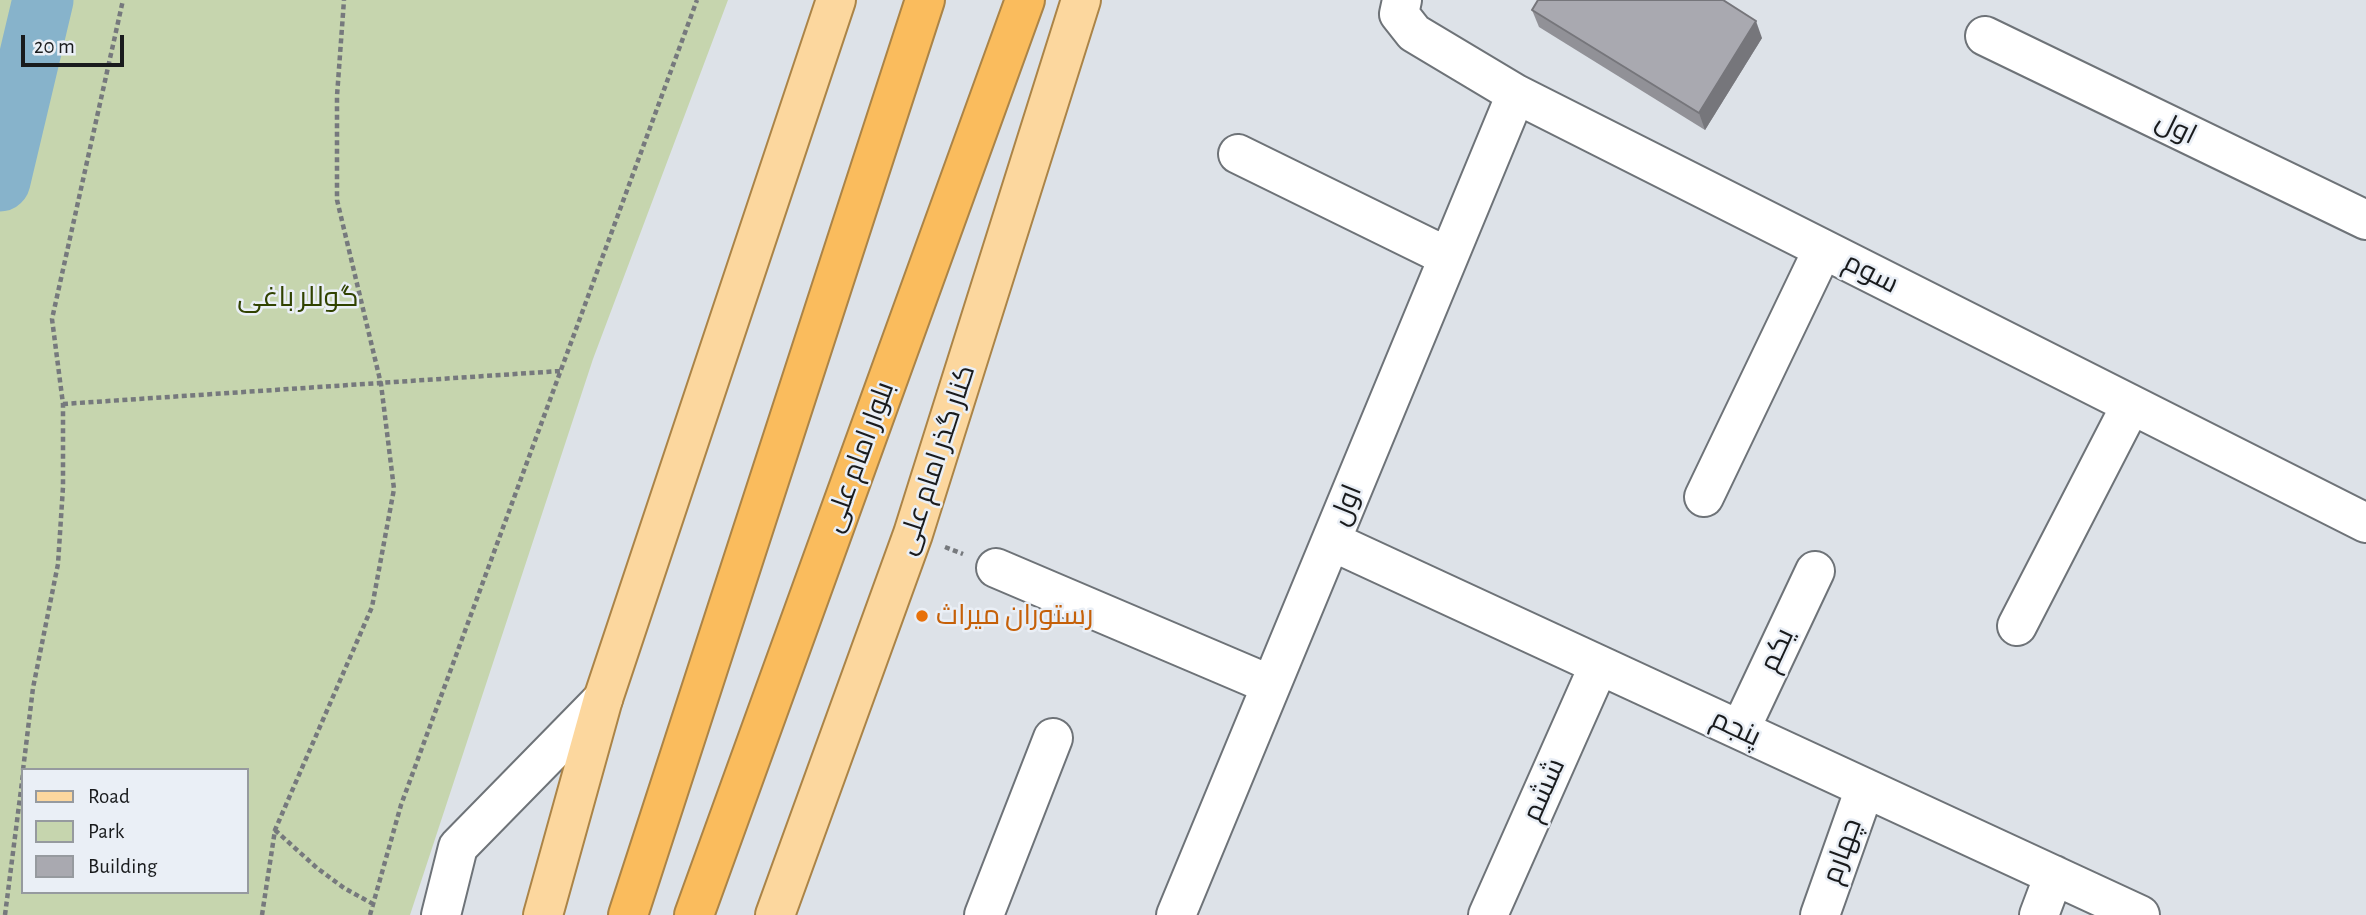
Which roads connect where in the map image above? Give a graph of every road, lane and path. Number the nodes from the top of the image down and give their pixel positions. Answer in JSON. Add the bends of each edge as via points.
{"nodes":[{"id":1,"x":123,"y":0,"type":"edge"},
{"id":2,"x":344,"y":0,"type":"edge"},
{"id":3,"x":697,"y":0,"type":"edge"},
{"id":4,"x":836,"y":0,"type":"edge"},
{"id":5,"x":925,"y":0,"type":"edge"},
{"id":6,"x":1025,"y":0,"type":"edge"},
{"id":7,"x":1081,"y":0,"type":"edge"},
{"id":8,"x":1402,"y":0,"type":"edge"},
{"id":9,"x":1986,"y":36,"type":"dead end"},
{"id":10,"x":1516,"y":94,"type":"junction"},
{"id":11,"x":1238,"y":154,"type":"dead end"},
{"id":12,"x":2366,"y":220,"type":"edge"},
{"id":13,"x":1823,"y":249,"type":"junction"},
{"id":14,"x":1448,"y":257,"type":"junction"},
{"id":15,"x":560,"y":371,"type":"junction"},
{"id":16,"x":381,"y":384,"type":"junction"},
{"id":17,"x":63,"y":404,"type":"junction"},
{"id":18,"x":2131,"y":405,"type":"junction"},
{"id":19,"x":1704,"y":497,"type":"dead end"},
{"id":20,"x":2366,"y":523,"type":"edge"},
{"id":21,"x":913,"y":534,"type":"junction"},
{"id":22,"x":1331,"y":541,"type":"junction"},
{"id":23,"x":996,"y":568,"type":"joint"},
{"id":24,"x":1815,"y":571,"type":"dead end"},
{"id":25,"x":2017,"y":626,"type":"dead end"},
{"id":26,"x":1599,"y":664,"type":"junction"},
{"id":27,"x":1271,"y":685,"type":"junction"},
{"id":28,"x":603,"y":699,"type":"junction"},
{"id":29,"x":1740,"y":730,"type":"junction"},
{"id":30,"x":1053,"y":738,"type":"dead end"},
{"id":31,"x":23,"y":768,"type":"edge"},
{"id":32,"x":21,"y":788,"type":"edge"},
{"id":33,"x":1865,"y":788,"type":"junction"},
{"id":34,"x":275,"y":830,"type":"junction"},
{"id":35,"x":2054,"y":875,"type":"junction"},
{"id":36,"x":373,"y":904,"type":"junction"},
{"id":37,"x":5,"y":915,"type":"edge"},
{"id":38,"x":261,"y":915,"type":"edge"},
{"id":39,"x":369,"y":915,"type":"edge"},
{"id":40,"x":442,"y":915,"type":"edge"},
{"id":41,"x":544,"y":915,"type":"edge"},
{"id":42,"x":628,"y":915,"type":"edge"},
{"id":43,"x":694,"y":915,"type":"edge"},
{"id":44,"x":775,"y":915,"type":"edge"},
{"id":45,"x":984,"y":915,"type":"edge"},
{"id":46,"x":1176,"y":915,"type":"edge"},
{"id":47,"x":1489,"y":915,"type":"edge"},
{"id":48,"x":1820,"y":915,"type":"edge"},
{"id":49,"x":2039,"y":915,"type":"edge"},
{"id":50,"x":2140,"y":915,"type":"edge"}],
"edges":[{"from":1,"to":17,"type":"path","via":[[52,319]]},
{"from":2,"to":16,"type":"path","via":[[337,96],[337,200]]},
{"from":3,"to":15,"type":"path"},
{"from":4,"to":28,"type":"main road"},
{"from":5,"to":42,"type":"highway"},
{"from":6,"to":43,"type":"highway","name":"بلوار امام علی"},
{"from":7,"to":21,"type":"main road","name":"کنار گذر امام علی"},
{"from":8,"to":10,"type":"street","name":"سوم","via":[[1399,14],[1414,33]]},
{"from":9,"to":12,"type":"street","name":"اول"},
{"from":10,"to":13,"type":"street","name":"سوم"},
{"from":10,"to":14,"type":"street","name":"اول"},
{"from":11,"to":14,"type":"street"},
{"from":13,"to":18,"type":"street","name":"سوم"},
{"from":13,"to":19,"type":"street"},
{"from":14,"to":22,"type":"street","name":"اول"},
{"from":15,"to":16,"type":"path"},
{"from":15,"to":36,"type":"path","via":[[401,805]]},
{"from":16,"to":17,"type":"path"},
{"from":16,"to":34,"type":"path","via":[[394,489],[372,607]]},
{"from":17,"to":31,"type":"path","via":[[58,564],[33,688]]},
{"from":18,"to":20,"type":"street","name":"سوم"},
{"from":18,"to":25,"type":"street"},
{"from":21,"to":23,"type":"path"},
{"from":21,"to":44,"type":"main road","name":"کنار گذر امام علی"},
{"from":22,"to":26,"type":"street","name":"پنجم"},
{"from":22,"to":27,"type":"street","name":"اول"},
{"from":23,"to":27,"type":"street"},
{"from":24,"to":29,"type":"street","name":"یکم"},
{"from":26,"to":29,"type":"street","name":"پنجم"},
{"from":26,"to":47,"type":"street","name":"ششم"},
{"from":27,"to":46,"type":"street","name":"اول"},
{"from":28,"to":40,"type":"street","via":[[458,847]]},
{"from":28,"to":41,"type":"main road"},
{"from":29,"to":33,"type":"street","name":"پنجم"},
{"from":30,"to":45,"type":"street"},
{"from":32,"to":37,"type":"path"},
{"from":33,"to":35,"type":"street","name":"پنجم"},
{"from":33,"to":48,"type":"street","name":"چهارم"},
{"from":34,"to":36,"type":"path","via":[[317,868]]},
{"from":34,"to":38,"type":"path"},
{"from":35,"to":49,"type":"street"},
{"from":35,"to":50,"type":"street","name":"پنجم"},
{"from":36,"to":39,"type":"path"}]}
